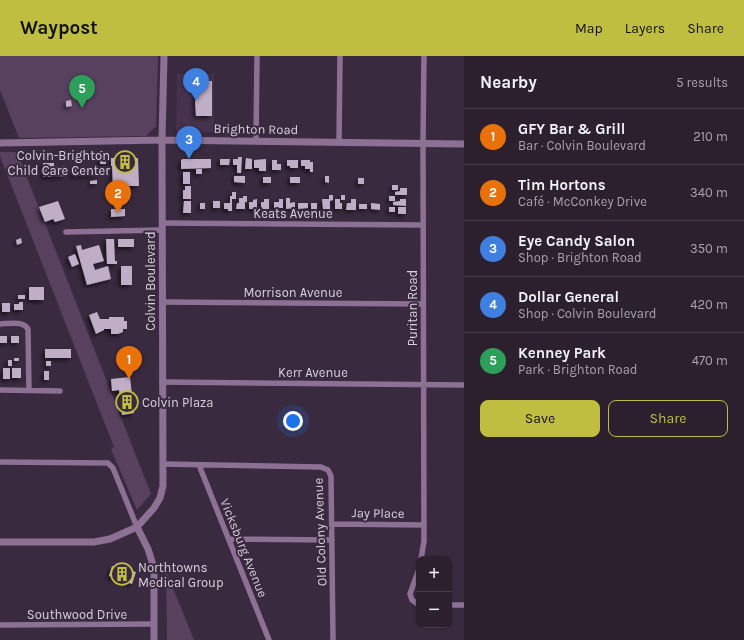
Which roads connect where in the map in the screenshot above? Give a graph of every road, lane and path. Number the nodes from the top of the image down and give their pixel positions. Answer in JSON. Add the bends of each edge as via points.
{"nodes":[{"id":1,"x":164,"y":56,"type":"edge"},
{"id":2,"x":257,"y":56,"type":"edge"},
{"id":3,"x":340,"y":56,"type":"edge"},
{"id":4,"x":424,"y":56,"type":"edge"},
{"id":5,"x":162,"y":140,"type":"junction"},
{"id":6,"x":256,"y":141,"type":"junction"},
{"id":7,"x":339,"y":142,"type":"junction"},
{"id":8,"x":0,"y":143,"type":"edge"},
{"id":9,"x":423,"y":143,"type":"junction"},
{"id":10,"x":464,"y":144,"type":"edge"},
{"id":11,"x":423,"y":225,"type":"junction"},
{"id":12,"x":162,"y":227,"type":"junction"},
{"id":13,"x":66,"y":232,"type":"dead end"},
{"id":14,"x":162,"y":302,"type":"junction"},
{"id":15,"x":423,"y":304,"type":"junction"},
{"id":16,"x":0,"y":324,"type":"edge"},
{"id":17,"x":162,"y":382,"type":"junction"},
{"id":18,"x":423,"y":384,"type":"junction"},
{"id":19,"x":464,"y":385,"type":"edge"},
{"id":20,"x":0,"y":390,"type":"edge"},
{"id":21,"x":29,"y":390,"type":"junction"},
{"id":22,"x":60,"y":390,"type":"dead end"},
{"id":23,"x":0,"y":462,"type":"edge"},
{"id":24,"x":163,"y":464,"type":"junction"},
{"id":25,"x":199,"y":465,"type":"junction"},
{"id":26,"x":332,"y":524,"type":"junction"},
{"id":27,"x":424,"y":525,"type":"junction"},
{"id":28,"x":136,"y":527,"type":"junction"},
{"id":29,"x":229,"y":539,"type":"junction"},
{"id":30,"x":332,"y":540,"type":"junction"},
{"id":31,"x":0,"y":542,"type":"edge"},
{"id":32,"x":422,"y":556,"type":"edge"},
{"id":33,"x":416,"y":578,"type":"edge"},
{"id":34,"x":416,"y":603,"type":"edge"},
{"id":35,"x":452,"y":605,"type":"edge"},
{"id":36,"x":464,"y":605,"type":"edge"},
{"id":37,"x":154,"y":624,"type":"junction"},
{"id":38,"x":0,"y":625,"type":"edge"},
{"id":39,"x":154,"y":640,"type":"edge"},
{"id":40,"x":269,"y":640,"type":"edge"},
{"id":41,"x":333,"y":640,"type":"edge"}],
"edges":[{"from":1,"to":5,"type":"street","name":"Colvin Boulevard"},
{"from":2,"to":6,"type":"street"},
{"from":3,"to":7,"type":"street"},
{"from":4,"to":9,"type":"street","name":"Puritan Road"},
{"from":5,"to":6,"type":"street","name":"Brighton Road"},
{"from":5,"to":8,"type":"street","name":"Brighton Road"},
{"from":5,"to":12,"type":"street","name":"Colvin Boulevard"},
{"from":6,"to":7,"type":"street","name":"Brighton Road"},
{"from":7,"to":9,"type":"street","name":"Brighton Road"},
{"from":9,"to":10,"type":"street","name":"Brighton Road"},
{"from":9,"to":11,"type":"street","name":"Puritan Road"},
{"from":11,"to":12,"type":"street","name":"Keats Avenue"},
{"from":11,"to":15,"type":"street","name":"Puritan Road"},
{"from":12,"to":13,"type":"street","name":"Keats Avenue"},
{"from":12,"to":14,"type":"street","name":"Colvin Boulevard"},
{"from":14,"to":15,"type":"street","name":"Morrison Avenue"},
{"from":14,"to":17,"type":"street","name":"Colvin Boulevard"},
{"from":15,"to":18,"type":"street","name":"Puritan Road"},
{"from":16,"to":21,"type":"street","via":[[24,324],[28,329]]},
{"from":17,"to":18,"type":"street","name":"Kerr Avenue"},
{"from":17,"to":24,"type":"street","name":"Colvin Boulevard"},
{"from":18,"to":19,"type":"street","name":"Kerr Avenue"},
{"from":18,"to":27,"type":"street","name":"Puritan Road"},
{"from":20,"to":21,"type":"street"},
{"from":21,"to":22,"type":"street"},
{"from":23,"to":28,"type":"street","via":[[108,462],[113,468]]},
{"from":24,"to":25,"type":"street","name":"Old Colony Avenue"},
{"from":24,"to":28,"type":"street","name":"Colvin Boulevard","via":[[160,498]]},
{"from":25,"to":26,"type":"street","name":"Old Colony Avenue","via":[[325,468],[332,476]]},
{"from":25,"to":29,"type":"street","name":"Vicksburg Avenue"},
{"from":26,"to":27,"type":"street","name":"Jay Place"},
{"from":26,"to":30,"type":"street","name":"Old Colony Avenue"},
{"from":27,"to":32,"type":"street","name":"Puritan Road"},
{"from":28,"to":31,"type":"street","name":"Colvin Boulevard","via":[[117,537],[94,542]]},
{"from":28,"to":37,"type":"street","via":[[152,561]]},
{"from":29,"to":30,"type":"street"},
{"from":29,"to":40,"type":"street","name":"Vicksburg Avenue"},
{"from":30,"to":41,"type":"street","name":"Old Colony Avenue"},
{"from":33,"to":34,"type":"street","via":[[410,594]]},
{"from":35,"to":36,"type":"street"},
{"from":37,"to":38,"type":"street","name":"Southwood Drive"},
{"from":37,"to":39,"type":"street"}]}
